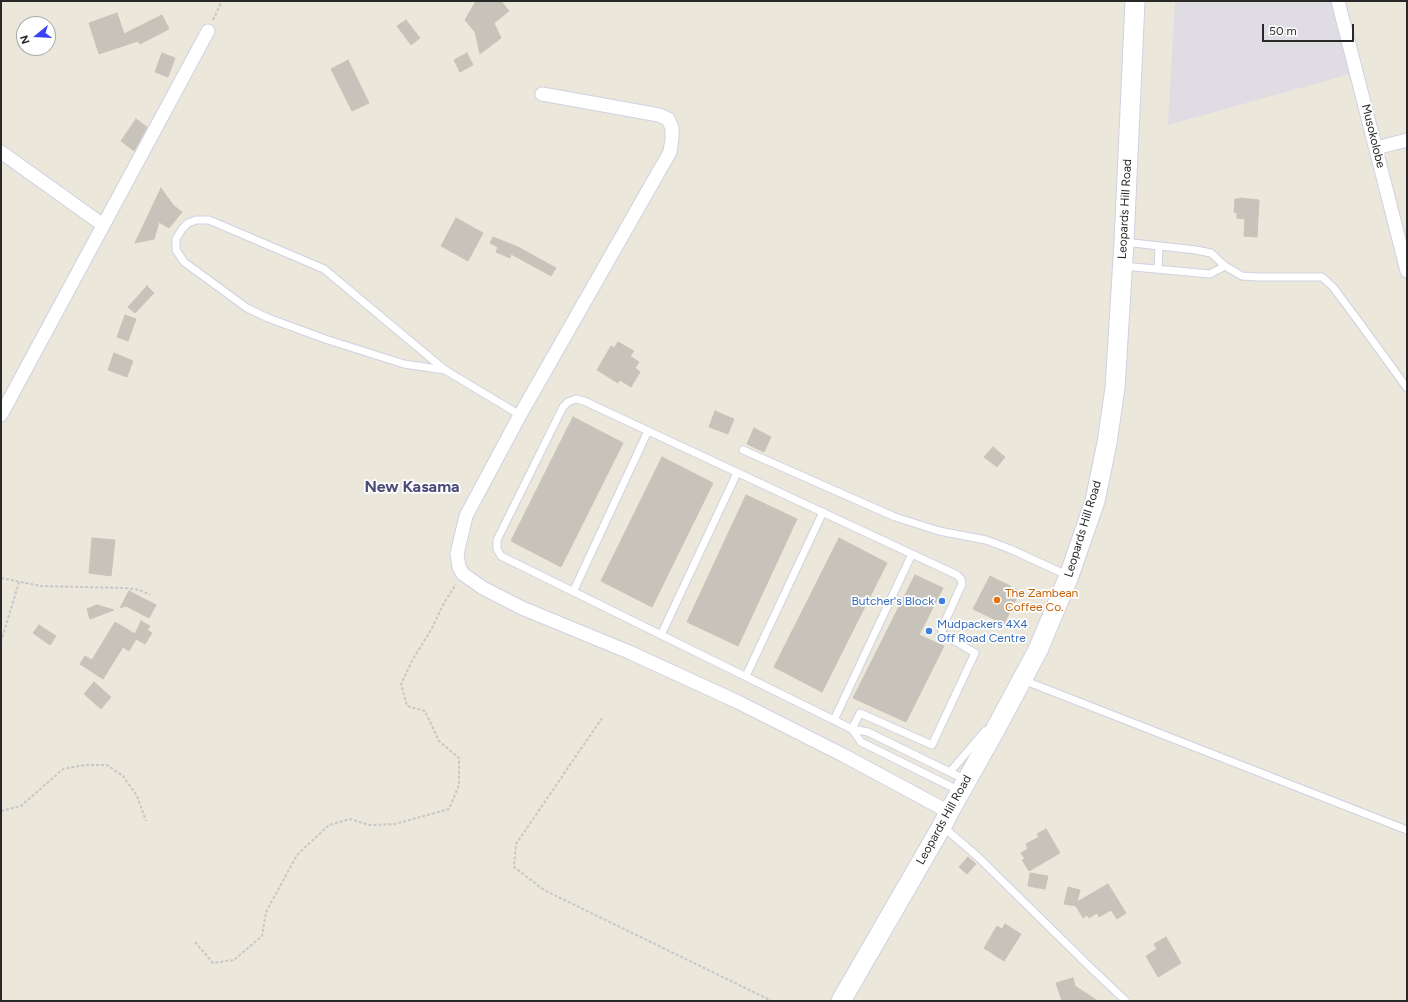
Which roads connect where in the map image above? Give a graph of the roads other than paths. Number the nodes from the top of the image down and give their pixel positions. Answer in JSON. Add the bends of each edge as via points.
{"nodes":[{"id":1,"x":1135,"y":1,"type":"edge"},
{"id":2,"x":1338,"y":1,"type":"edge"},
{"id":3,"x":208,"y":31,"type":"road end"},
{"id":4,"x":542,"y":94,"type":"dead end"},
{"id":5,"x":1407,"y":140,"type":"edge"},
{"id":6,"x":1376,"y":148,"type":"junction"},
{"id":7,"x":1,"y":152,"type":"edge"},
{"id":8,"x":103,"y":225,"type":"junction"},
{"id":9,"x":1124,"y":242,"type":"junction"},
{"id":10,"x":1159,"y":246,"type":"junction"},
{"id":11,"x":1122,"y":266,"type":"junction"},
{"id":12,"x":1225,"y":266,"type":"junction"},
{"id":13,"x":1158,"y":269,"type":"junction"},
{"id":14,"x":1407,"y":271,"type":"edge"},
{"id":15,"x":445,"y":370,"type":"junction"},
{"id":16,"x":1407,"y":388,"type":"edge"},
{"id":17,"x":1,"y":415,"type":"edge"},
{"id":18,"x":520,"y":415,"type":"junction"},
{"id":19,"x":648,"y":431,"type":"junction"},
{"id":20,"x":743,"y":450,"type":"dead end"},
{"id":21,"x":737,"y":473,"type":"junction"},
{"id":22,"x":823,"y":512,"type":"junction"},
{"id":23,"x":912,"y":554,"type":"junction"},
{"id":24,"x":1069,"y":576,"type":"junction"},
{"id":25,"x":573,"y":592,"type":"junction"},
{"id":26,"x":661,"y":635,"type":"junction"},
{"id":27,"x":746,"y":676,"type":"junction"},
{"id":28,"x":1022,"y":680,"type":"junction"},
{"id":29,"x":834,"y":720,"type":"junction"},
{"id":30,"x":852,"y":729,"type":"junction"},
{"id":31,"x":959,"y":781,"type":"junction"},
{"id":32,"x":945,"y":819,"type":"junction"},
{"id":33,"x":1407,"y":830,"type":"edge"},
{"id":34,"x":841,"y":1001,"type":"edge"},
{"id":35,"x":1126,"y":1001,"type":"edge"}],
"edges":[{"from":1,"to":9,"type":"main road","name":"Leopards Hill Road"},
{"from":2,"to":6,"type":"street","name":"Musokolobe"},
{"from":3,"to":8,"type":"street"},
{"from":4,"to":18,"type":"street","via":[[659,115],[668,119],[672,128],[672,139],[670,152]]},
{"from":5,"to":6,"type":"street"},
{"from":6,"to":14,"type":"street","name":"Musokolobe"},
{"from":7,"to":8,"type":"street"},
{"from":8,"to":17,"type":"street"},
{"from":9,"to":10,"type":"lane"},
{"from":9,"to":11,"type":"main road","name":"Leopards Hill Road"},
{"from":10,"to":12,"type":"lane","via":[[1210,253]]},
{"from":10,"to":13,"type":"lane"},
{"from":11,"to":13,"type":"lane"},
{"from":11,"to":24,"type":"main road","name":"Leopards Hill Road","via":[[1115,388],[1107,443],[1095,501]]},
{"from":12,"to":13,"type":"lane","via":[[1210,274]]},
{"from":12,"to":16,"type":"lane","via":[[1242,276],[1322,277],[1358,320]]},
{"from":15,"to":15,"type":"lane","via":[[404,364],[325,339],[247,308],[184,262],[176,250],[176,239],[188,223],[209,220],[324,269]]},
{"from":15,"to":18,"type":"lane"},
{"from":18,"to":32,"type":"street","via":[[466,516],[457,554],[463,574],[483,588],[522,608],[629,652],[738,702],[843,755]]},
{"from":19,"to":21,"type":"lane"},
{"from":19,"to":25,"type":"lane"},
{"from":19,"to":25,"type":"lane","via":[[584,401],[576,399],[568,402],[563,407],[497,540],[497,549],[501,556]]},
{"from":20,"to":24,"type":"lane","via":[[895,517],[939,531],[986,540]]},
{"from":21,"to":22,"type":"lane"},
{"from":21,"to":26,"type":"lane"},
{"from":22,"to":23,"type":"lane"},
{"from":22,"to":27,"type":"lane"},
{"from":23,"to":29,"type":"lane"},
{"from":23,"to":30,"type":"lane","via":[[961,579],[962,584],[942,632],[974,652],[932,746],[860,713]]},
{"from":24,"to":28,"type":"main road","name":"Leopards Hill Road","via":[[1038,650]]},
{"from":25,"to":26,"type":"lane"},
{"from":26,"to":27,"type":"lane"},
{"from":27,"to":29,"type":"lane"},
{"from":28,"to":31,"type":"main road","name":"Leopards Hill Road"},
{"from":28,"to":33,"type":"lane"},
{"from":29,"to":30,"type":"lane"},
{"from":30,"to":31,"type":"lane","via":[[868,732]]},
{"from":30,"to":31,"type":"lane","via":[[862,742]]},
{"from":31,"to":32,"type":"main road","name":"Leopards Hill Road"},
{"from":32,"to":34,"type":"main road","name":"Leopards Hill Road"},
{"from":32,"to":35,"type":"lane","via":[[977,856]]}]}
